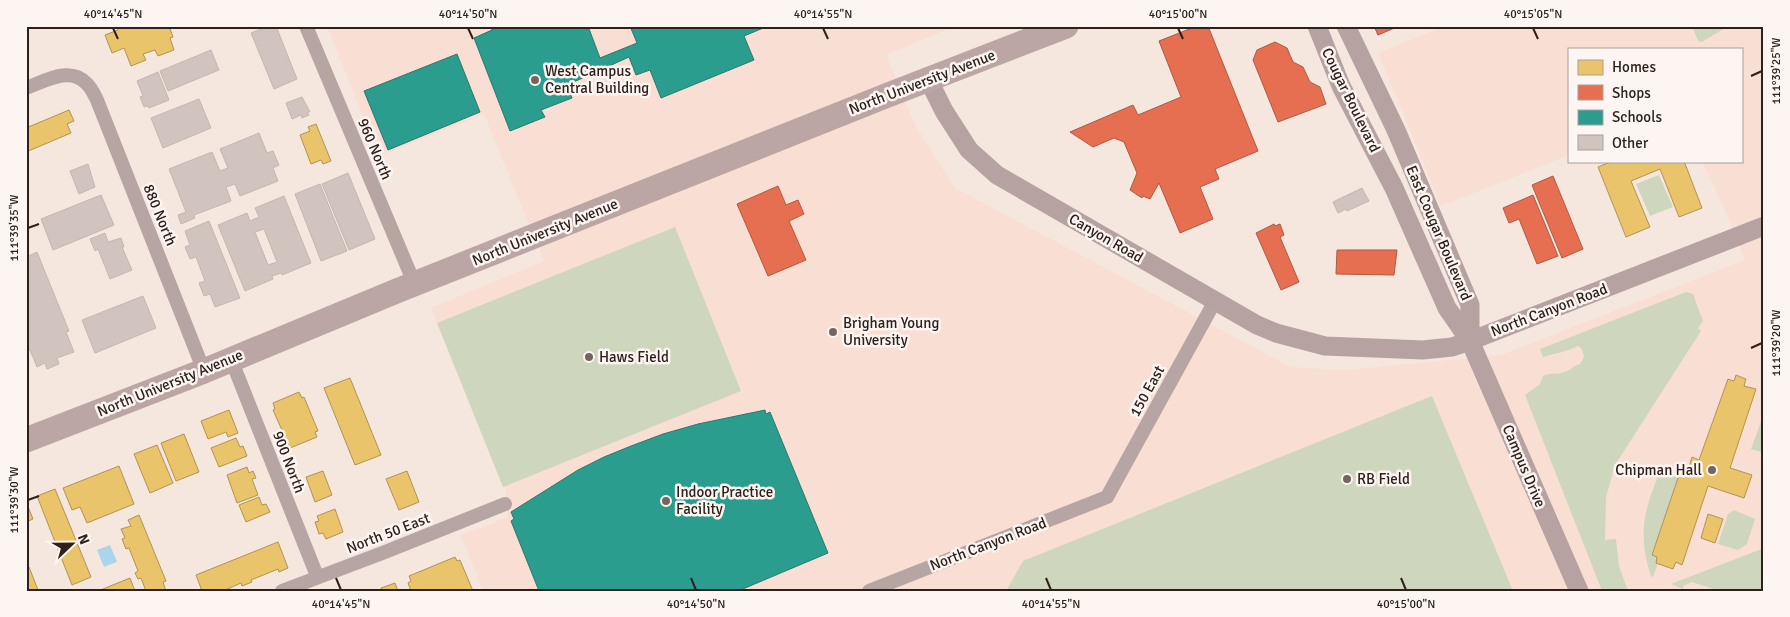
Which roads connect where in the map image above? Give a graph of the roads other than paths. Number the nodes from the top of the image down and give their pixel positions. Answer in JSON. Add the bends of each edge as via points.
{"nodes":[{"id":1,"x":306,"y":26,"type":"edge"},
{"id":2,"x":1066,"y":26,"type":"edge"},
{"id":3,"x":1316,"y":26,"type":"edge"},
{"id":4,"x":1346,"y":26,"type":"edge"},
{"id":5,"x":1365,"y":67,"type":"joint"},
{"id":6,"x":928,"y":79,"type":"junction"},
{"id":7,"x":26,"y":88,"type":"edge"},
{"id":8,"x":1387,"y":174,"type":"joint"},
{"id":9,"x":1764,"y":226,"type":"edge"},
{"id":10,"x":415,"y":285,"type":"junction"},
{"id":11,"x":1215,"y":301,"type":"junction"},
{"id":12,"x":1470,"y":341,"type":"junction"},
{"id":13,"x":1325,"y":346,"type":"joint"},
{"id":14,"x":231,"y":360,"type":"junction"},
{"id":15,"x":204,"y":371,"type":"junction"},
{"id":16,"x":26,"y":440,"type":"edge"},
{"id":17,"x":1107,"y":497,"type":"joint"},
{"id":18,"x":505,"y":504,"type":"dead end"},
{"id":19,"x":317,"y":576,"type":"junction"},
{"id":20,"x":282,"y":591,"type":"edge"},
{"id":21,"x":869,"y":591,"type":"edge"},
{"id":22,"x":1579,"y":591,"type":"edge"}],
"edges":[{"from":1,"to":10,"type":"street","name":"960 North"},
{"from":2,"to":6,"type":"highway","name":"North University Avenue"},
{"from":3,"to":8,"type":"main road","name":"Cougar Boulevard","via":[[1341,86]]},
{"from":4,"to":5,"type":"main road","name":"Cougar Boulevard"},
{"from":5,"to":12,"type":"main road","name":"East Cougar Boulevard","via":[[1396,130],[1470,305]]},
{"from":6,"to":10,"type":"highway","name":"North University Avenue"},
{"from":6,"to":11,"type":"main road","name":"Canyon Road","via":[[944,112],[969,150],[997,175]]},
{"from":7,"to":15,"type":"street","name":"880 North","via":[[62,74],[79,76],[88,84]]},
{"from":8,"to":12,"type":"main road","name":"East Cougar Boulevard","via":[[1447,308]]},
{"from":9,"to":12,"type":"main road","name":"North Canyon Road"},
{"from":10,"to":14,"type":"highway","name":"North University Avenue"},
{"from":11,"to":13,"type":"main road","name":"Canyon Road","via":[[1276,333]]},
{"from":11,"to":17,"type":"street","name":"150 East"},
{"from":12,"to":13,"type":"main road","name":"North Canyon Road","via":[[1423,350]]},
{"from":12,"to":22,"type":"main road","name":"Campus Drive"},
{"from":14,"to":15,"type":"highway","name":"North University Avenue"},
{"from":14,"to":19,"type":"street","name":"900 North"},
{"from":15,"to":16,"type":"highway","name":"North University Avenue"},
{"from":17,"to":21,"type":"street","name":"North Canyon Road"},
{"from":18,"to":19,"type":"street","name":"North 50 East"},
{"from":19,"to":20,"type":"street","name":"North 50 East"}]}
